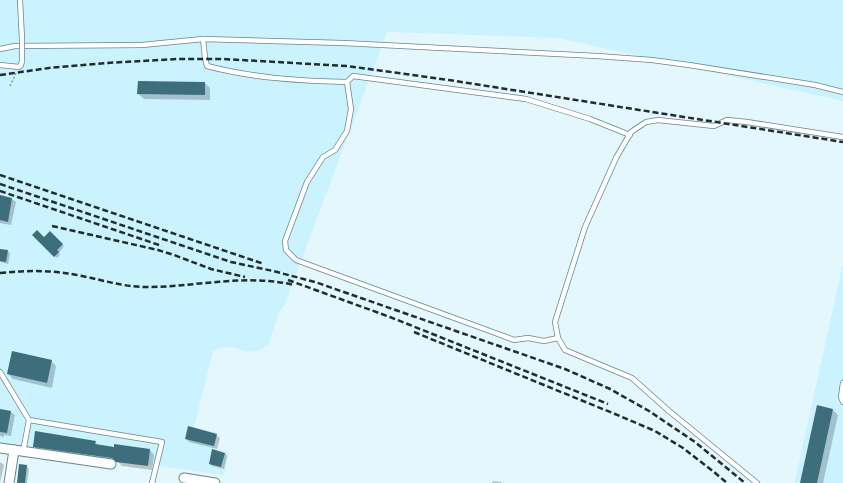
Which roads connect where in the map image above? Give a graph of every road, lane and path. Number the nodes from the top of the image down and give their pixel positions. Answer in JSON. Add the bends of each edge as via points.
{"nodes":[{"id":1,"x":20,"y":0,"type":"edge"},
{"id":2,"x":203,"y":39,"type":"junction"},
{"id":3,"x":0,"y":49,"type":"edge"},
{"id":4,"x":0,"y":65,"type":"edge"},
{"id":5,"x":19,"y":67,"type":"junction"},
{"id":6,"x":347,"y":82,"type":"junction"},
{"id":7,"x":10,"y":86,"type":"dead end"},
{"id":8,"x":843,"y":92,"type":"edge"},
{"id":9,"x":630,"y":135,"type":"junction"},
{"id":10,"x":843,"y":137,"type":"edge"},
{"id":11,"x":558,"y":338,"type":"junction"},
{"id":12,"x":0,"y":372,"type":"edge"},
{"id":13,"x":843,"y":383,"type":"edge"},
{"id":14,"x":843,"y":402,"type":"edge"},
{"id":15,"x":29,"y":420,"type":"junction"},
{"id":16,"x":0,"y":448,"type":"edge"},
{"id":17,"x":19,"y":451,"type":"junction"},
{"id":18,"x":111,"y":464,"type":"dead end"},
{"id":19,"x":184,"y":478,"type":"dead end"},
{"id":20,"x":8,"y":483,"type":"edge"},
{"id":21,"x":152,"y":483,"type":"edge"},
{"id":22,"x":215,"y":483,"type":"edge"},
{"id":23,"x":757,"y":483,"type":"edge"}],
"edges":[{"from":1,"to":5,"type":"lane","bridge":true,"via":[[22,61]]},
{"from":2,"to":3,"type":"lane","via":[[142,45],[15,46]]},
{"from":2,"to":6,"type":"lane","via":[[207,66],[271,78]]},
{"from":2,"to":8,"type":"lane","via":[[343,43],[652,60],[815,84]]},
{"from":4,"to":5,"type":"lane"},
{"from":5,"to":7,"type":"path"},
{"from":6,"to":9,"type":"lane","via":[[352,76],[526,99]]},
{"from":6,"to":11,"type":"lane","via":[[351,109],[347,131],[334,150],[324,157],[307,182],[285,240],[286,250],[296,260],[514,340],[528,338],[544,341]]},
{"from":9,"to":10,"type":"lane","via":[[646,122],[658,120],[714,126],[727,120]]},
{"from":9,"to":11,"type":"lane","via":[[616,158],[585,228],[555,322]]},
{"from":11,"to":23,"type":"lane","via":[[565,350],[632,378]]},
{"from":12,"to":15,"type":"lane"},
{"from":13,"to":14,"type":"lane"},
{"from":15,"to":17,"type":"lane"},
{"from":15,"to":21,"type":"lane","via":[[162,442]]},
{"from":16,"to":17,"type":"street"},
{"from":17,"to":18,"type":"street"},
{"from":17,"to":20,"type":"street"},
{"from":19,"to":22,"type":"street"}]}
